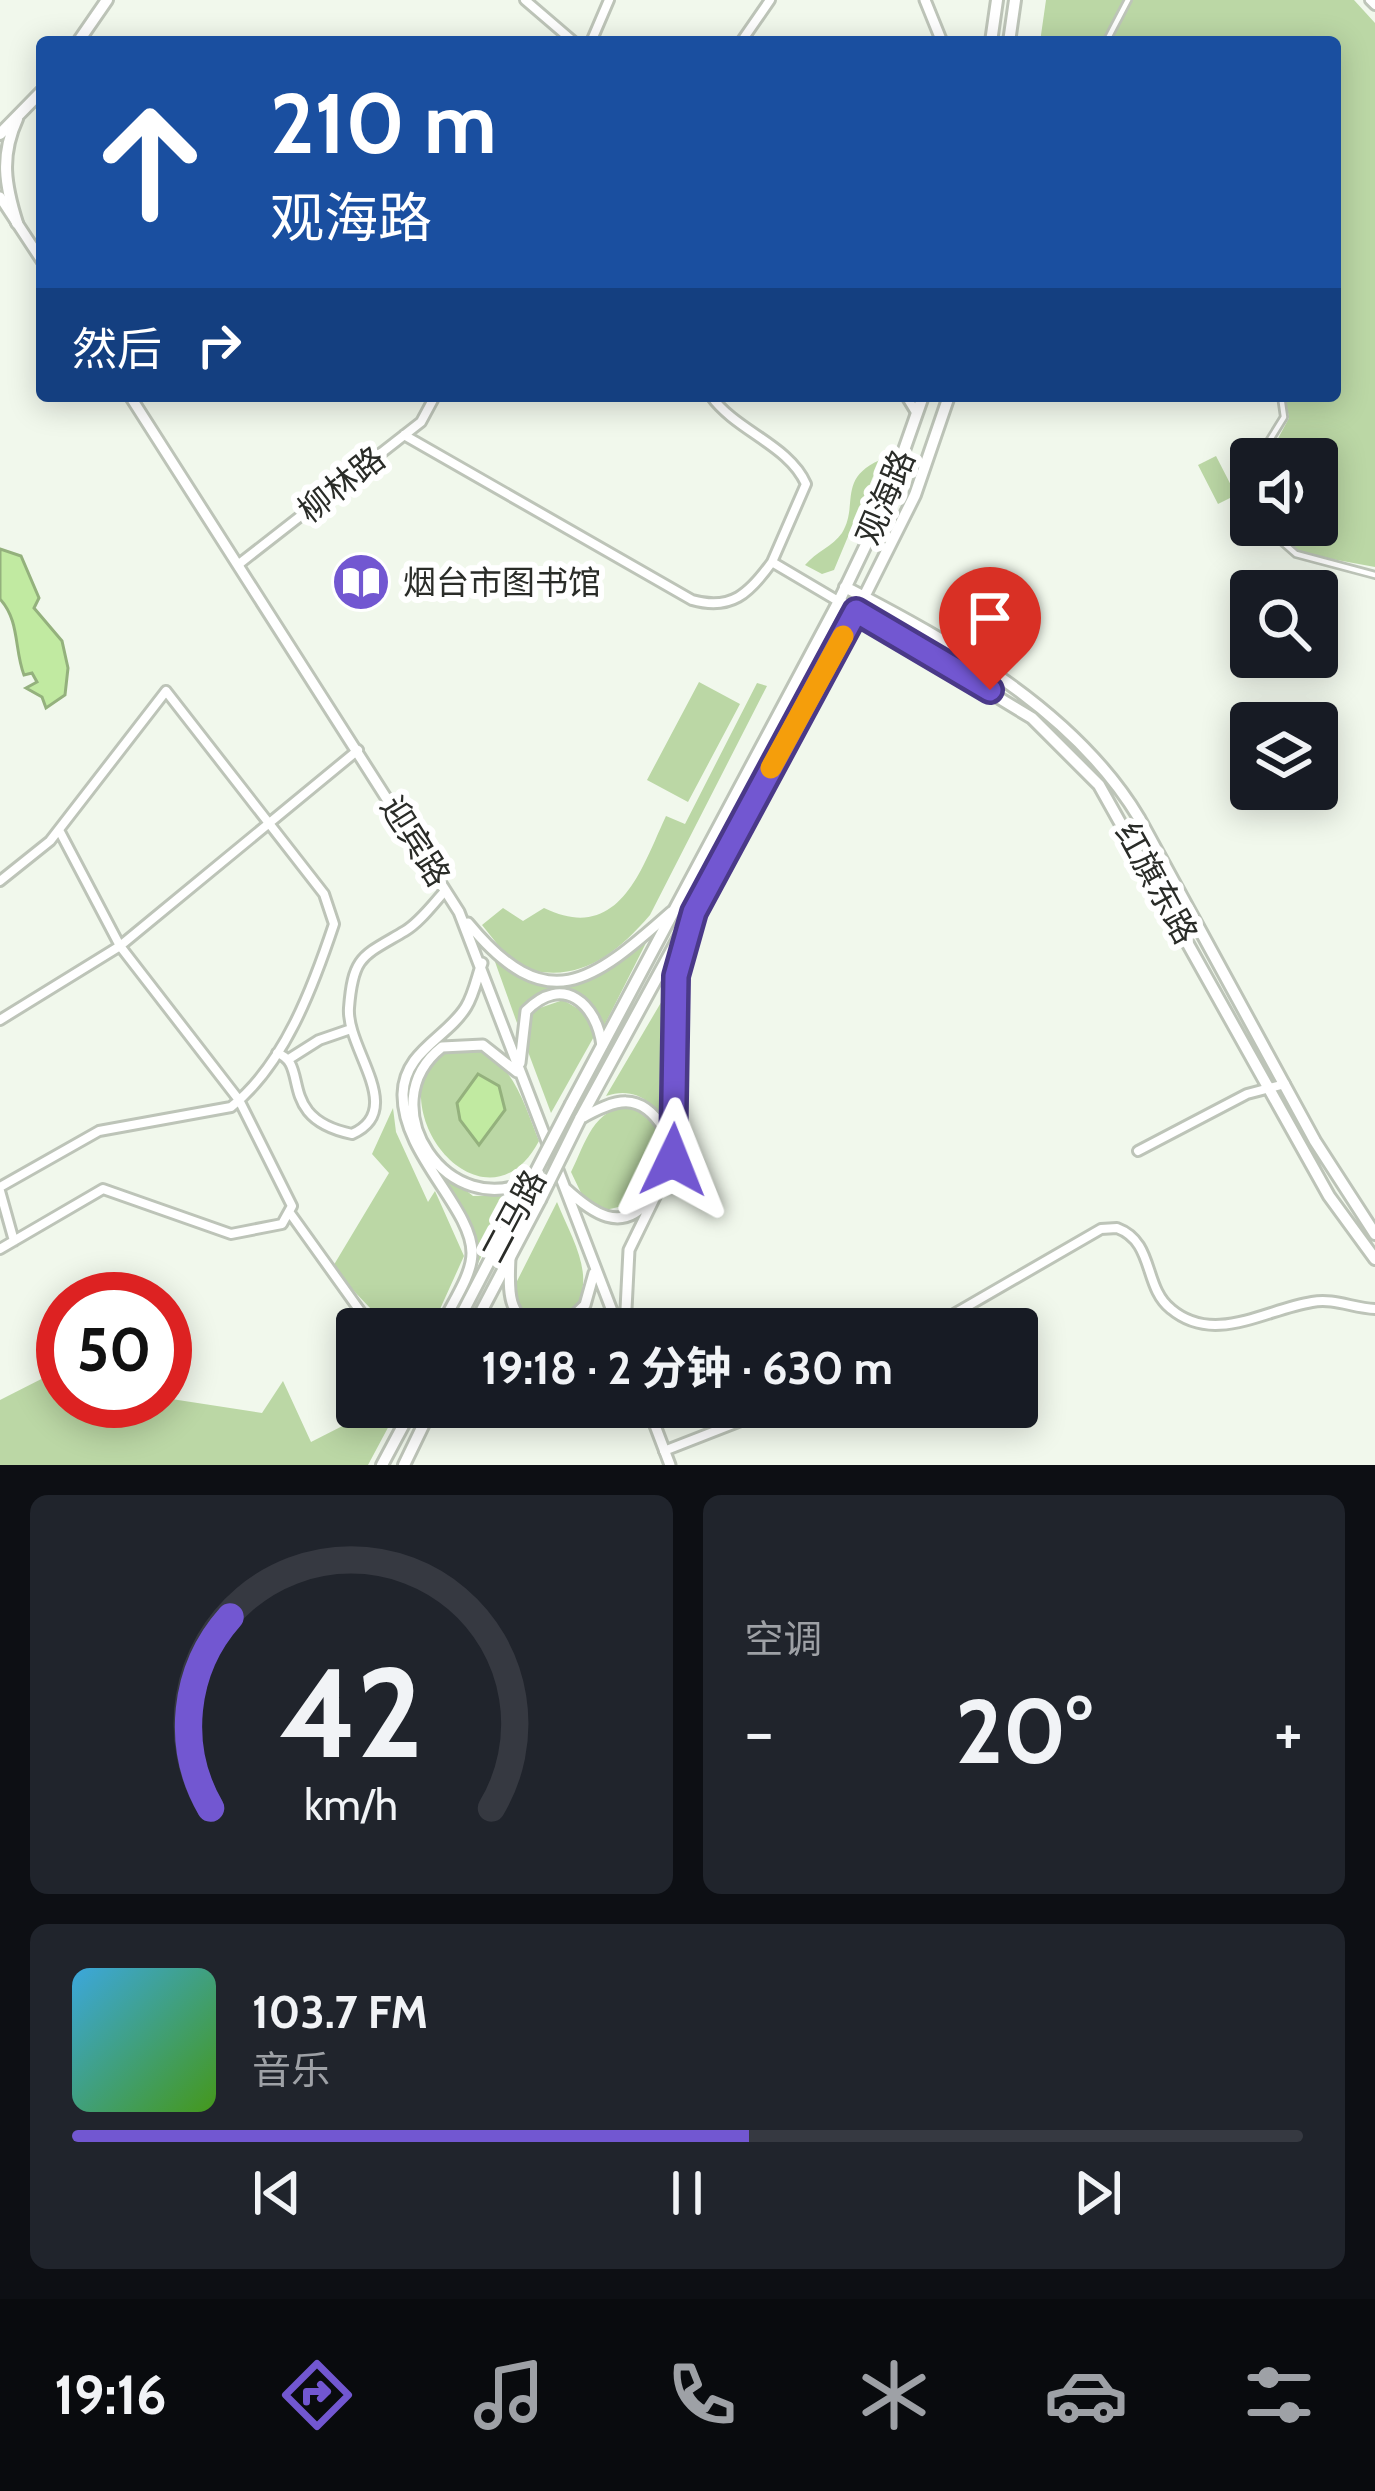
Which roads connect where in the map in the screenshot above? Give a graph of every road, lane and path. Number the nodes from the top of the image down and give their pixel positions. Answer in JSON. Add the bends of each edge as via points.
{"nodes":[{"id":1,"x":107,"y":0,"type":"edge"},
{"id":2,"x":525,"y":0,"type":"edge"},
{"id":3,"x":609,"y":0,"type":"edge"},
{"id":4,"x":770,"y":0,"type":"edge"},
{"id":5,"x":926,"y":0,"type":"edge"},
{"id":6,"x":997,"y":0,"type":"edge"},
{"id":7,"x":1015,"y":0,"type":"edge"},
{"id":8,"x":1128,"y":0,"type":"edge"},
{"id":9,"x":82,"y":36,"type":"edge"},
{"id":10,"x":567,"y":36,"type":"edge"},
{"id":11,"x":594,"y":36,"type":"edge"},
{"id":12,"x":745,"y":36,"type":"edge"},
{"id":13,"x":940,"y":36,"type":"edge"},
{"id":14,"x":992,"y":36,"type":"edge"},
{"id":15,"x":1010,"y":36,"type":"edge"},
{"id":16,"x":1109,"y":36,"type":"edge"},
{"id":17,"x":36,"y":98,"type":"edge"},
{"id":18,"x":17,"y":119,"type":"junction"},
{"id":19,"x":0,"y":134,"type":"edge"},
{"id":20,"x":0,"y":196,"type":"edge"},
{"id":21,"x":17,"y":223,"type":"junction"},
{"id":22,"x":36,"y":252,"type":"edge"},
{"id":23,"x":134,"y":402,"type":"edge"},
{"id":24,"x":433,"y":402,"type":"edge"},
{"id":25,"x":715,"y":402,"type":"edge"},
{"id":26,"x":910,"y":402,"type":"edge"},
{"id":27,"x":921,"y":402,"type":"edge"},
{"id":28,"x":947,"y":402,"type":"edge"},
{"id":29,"x":1282,"y":402,"type":"edge"},
{"id":30,"x":918,"y":415,"type":"junction"},
{"id":31,"x":404,"y":435,"type":"junction"},
{"id":32,"x":1271,"y":438,"type":"edge"},
{"id":33,"x":1287,"y":546,"type":"edge"},
{"id":34,"x":772,"y":562,"type":"junction"},
{"id":35,"x":238,"y":564,"type":"junction"},
{"id":36,"x":1375,"y":574,"type":"edge"},
{"id":37,"x":845,"y":587,"type":"junction"},
{"id":38,"x":864,"y":597,"type":"junction"},
{"id":39,"x":839,"y":602,"type":"junction"},
{"id":40,"x":856,"y":611,"type":"junction"},
{"id":41,"x":359,"y":749,"type":"junction"},
{"id":42,"x":268,"y":824,"type":"junction"},
{"id":43,"x":58,"y":830,"type":"junction"},
{"id":44,"x":0,"y":881,"type":"edge"},
{"id":45,"x":446,"y":890,"type":"junction"},
{"id":46,"x":675,"y":909,"type":"junction"},
{"id":47,"x":459,"y":912,"type":"junction"},
{"id":48,"x":694,"y":912,"type":"junction"},
{"id":49,"x":120,"y":946,"type":"junction"},
{"id":50,"x":482,"y":963,"type":"junction"},
{"id":51,"x":0,"y":1020,"type":"edge"},
{"id":52,"x":351,"y":1029,"type":"junction"},
{"id":53,"x":602,"y":1046,"type":"junction"},
{"id":54,"x":276,"y":1053,"type":"junction"},
{"id":55,"x":289,"y":1060,"type":"junction"},
{"id":56,"x":519,"y":1068,"type":"junction"},
{"id":57,"x":1285,"y":1084,"type":"junction"},
{"id":58,"x":527,"y":1086,"type":"junction"},
{"id":59,"x":1270,"y":1087,"type":"junction"},
{"id":60,"x":239,"y":1100,"type":"junction"},
{"id":61,"x":572,"y":1104,"type":"joint"},
{"id":62,"x":580,"y":1119,"type":"junction"},
{"id":63,"x":1138,"y":1151,"type":"dead end"},
{"id":64,"x":532,"y":1179,"type":"junction"},
{"id":65,"x":563,"y":1186,"type":"junction"},
{"id":66,"x":0,"y":1189,"type":"edge"},
{"id":67,"x":290,"y":1213,"type":"junction"},
{"id":68,"x":1375,"y":1234,"type":"edge"},
{"id":69,"x":14,"y":1241,"type":"junction"},
{"id":70,"x":0,"y":1249,"type":"edge"},
{"id":71,"x":510,"y":1256,"type":"junction"},
{"id":72,"x":1375,"y":1259,"type":"edge"},
{"id":73,"x":595,"y":1268,"type":"junction"},
{"id":74,"x":358,"y":1308,"type":"edge"},
{"id":75,"x":450,"y":1308,"type":"edge"},
{"id":76,"x":465,"y":1308,"type":"edge"},
{"id":77,"x":483,"y":1308,"type":"edge"},
{"id":78,"x":514,"y":1308,"type":"edge"},
{"id":79,"x":584,"y":1308,"type":"edge"},
{"id":80,"x":613,"y":1308,"type":"edge"},
{"id":81,"x":624,"y":1308,"type":"edge"},
{"id":82,"x":964,"y":1308,"type":"edge"},
{"id":83,"x":1375,"y":1310,"type":"edge"},
{"id":84,"x":401,"y":1428,"type":"edge"},
{"id":85,"x":422,"y":1428,"type":"edge"},
{"id":86,"x":656,"y":1428,"type":"edge"},
{"id":87,"x":723,"y":1428,"type":"edge"},
{"id":88,"x":664,"y":1451,"type":"junction"},
{"id":89,"x":382,"y":1465,"type":"edge"},
{"id":90,"x":404,"y":1465,"type":"edge"},
{"id":91,"x":670,"y":1465,"type":"edge"}],
"edges":[{"from":1,"to":9,"type":"main road"},
{"from":2,"to":10,"type":"street"},
{"from":3,"to":11,"type":"street"},
{"from":4,"to":12,"type":"street"},
{"from":5,"to":13,"type":"main road"},
{"from":6,"to":14,"type":"main road"},
{"from":7,"to":15,"type":"main road"},
{"from":8,"to":16,"type":"street"},
{"from":17,"to":18,"type":"main road"},
{"from":18,"to":19,"type":"main road"},
{"from":18,"to":21,"type":"main road","via":[[4,164]]},
{"from":20,"to":21,"type":"main road"},
{"from":21,"to":22,"type":"main road"},
{"from":23,"to":35,"type":"main road","name":"迎宾路"},
{"from":24,"to":31,"type":"street","name":"柳林路"},
{"from":25,"to":34,"type":"street","via":[[800,469],[805,496]]},
{"from":26,"to":30,"type":"street"},
{"from":27,"to":30,"type":"main road","name":"观海路"},
{"from":28,"to":38,"type":"main road","name":"观海路","via":[[915,495]]},
{"from":29,"to":32,"type":"street","via":[[1284,417]]},
{"from":30,"to":37,"type":"main road","name":"观海路"},
{"from":31,"to":34,"type":"street","via":[[692,600],[736,602]]},
{"from":31,"to":35,"type":"street","name":"柳林路"},
{"from":33,"to":36,"type":"street"},
{"from":34,"to":39,"type":"street"},
{"from":35,"to":41,"type":"main road","name":"迎宾路"},
{"from":37,"to":38,"type":"main road","name":"红旗东路"},
{"from":37,"to":39,"type":"main road","name":"观海路"},
{"from":38,"to":40,"type":"main road","name":"观海路"},
{"from":38,"to":57,"type":"main road","name":"红旗东路","via":[[1041,708],[1095,758],[1139,818]]},
{"from":39,"to":40,"type":"main road","name":"红旗东路"},
{"from":39,"to":46,"type":"main road","name":"观海路"},
{"from":40,"to":48,"type":"main road"},
{"from":40,"to":59,"type":"main road","name":"红旗东路","via":[[1032,718],[1084,767],[1119,814]]},
{"from":41,"to":42,"type":"street"},
{"from":41,"to":45,"type":"main road","name":"迎宾路"},
{"from":42,"to":43,"type":"street","via":[[166,691]]},
{"from":42,"to":49,"type":"street"},
{"from":42,"to":54,"type":"street","via":[[324,894],[334,925]]},
{"from":43,"to":44,"type":"street"},
{"from":43,"to":49,"type":"street"},
{"from":45,"to":47,"type":"main road","name":"迎宾路"},
{"from":45,"to":52,"type":"street","via":[[409,929],[358,961]]},
{"from":46,"to":47,"type":"main road","via":[[612,962],[550,980],[511,970]]},
{"from":46,"to":53,"type":"main road","name":"观海路"},
{"from":47,"to":50,"type":"main road","name":"迎宾路"},
{"from":48,"to":62,"type":"main road","name":"二马路"},
{"from":48,"to":81,"type":"main road","via":[[676,976],[673,1160],[629,1250]]},
{"from":49,"to":51,"type":"street"},
{"from":49,"to":60,"type":"street"},
{"from":50,"to":56,"type":"main road","name":"迎宾路"},
{"from":50,"to":75,"type":"main road","via":[[468,1004],[419,1053],[403,1089],[420,1154],[471,1246]]},
{"from":52,"to":55,"type":"street"},
{"from":52,"to":55,"type":"street","via":[[376,1098],[365,1129],[352,1134],[311,1119]]},
{"from":53,"to":56,"type":"main road","via":[[593,1011],[574,996],[552,994],[526,1010]]},
{"from":53,"to":61,"type":"main road","name":"观海路"},
{"from":54,"to":55,"type":"street"},
{"from":54,"to":60,"type":"street"},
{"from":56,"to":58,"type":"main road","name":"迎宾路"},
{"from":57,"to":59,"type":"street"},
{"from":57,"to":68,"type":"main road","name":"红旗东路"},
{"from":58,"to":64,"type":"main road","via":[[484,1046],[453,1043],[427,1059],[411,1088],[424,1144],[446,1172],[483,1192]]},
{"from":58,"to":65,"type":"main road","name":"迎宾路"},
{"from":59,"to":63,"type":"street"},
{"from":59,"to":72,"type":"main road","name":"红旗东路","via":[[1329,1196]]},
{"from":60,"to":66,"type":"street","via":[[99,1131]]},
{"from":60,"to":67,"type":"street"},
{"from":61,"to":64,"type":"main road","name":"二马路","bridge":true},
{"from":62,"to":65,"type":"main road","via":[[613,1100],[644,1106],[664,1129],[661,1176],[643,1207],[619,1218],[593,1214]]},
{"from":62,"to":71,"type":"main road","name":"二马路","bridge":true},
{"from":64,"to":76,"type":"main road","name":"二马路"},
{"from":65,"to":73,"type":"main road","name":"迎宾路"},
{"from":66,"to":69,"type":"street"},
{"from":67,"to":69,"type":"street","via":[[282,1224],[231,1234],[103,1189]]},
{"from":67,"to":74,"type":"street"},
{"from":69,"to":70,"type":"street"},
{"from":71,"to":77,"type":"main road","name":"二马路"},
{"from":71,"to":78,"type":"main road"},
{"from":73,"to":79,"type":"main road"},
{"from":73,"to":80,"type":"main road","name":"迎宾路"},
{"from":82,"to":83,"type":"street","via":[[1101,1229],[1117,1228],[1144,1252],[1169,1308],[1201,1324],[1225,1326],[1333,1300]]},
{"from":84,"to":89,"type":"main road"},
{"from":85,"to":90,"type":"main road"},
{"from":86,"to":88,"type":"main road"},
{"from":87,"to":88,"type":"street"},
{"from":88,"to":91,"type":"main road"}]}
